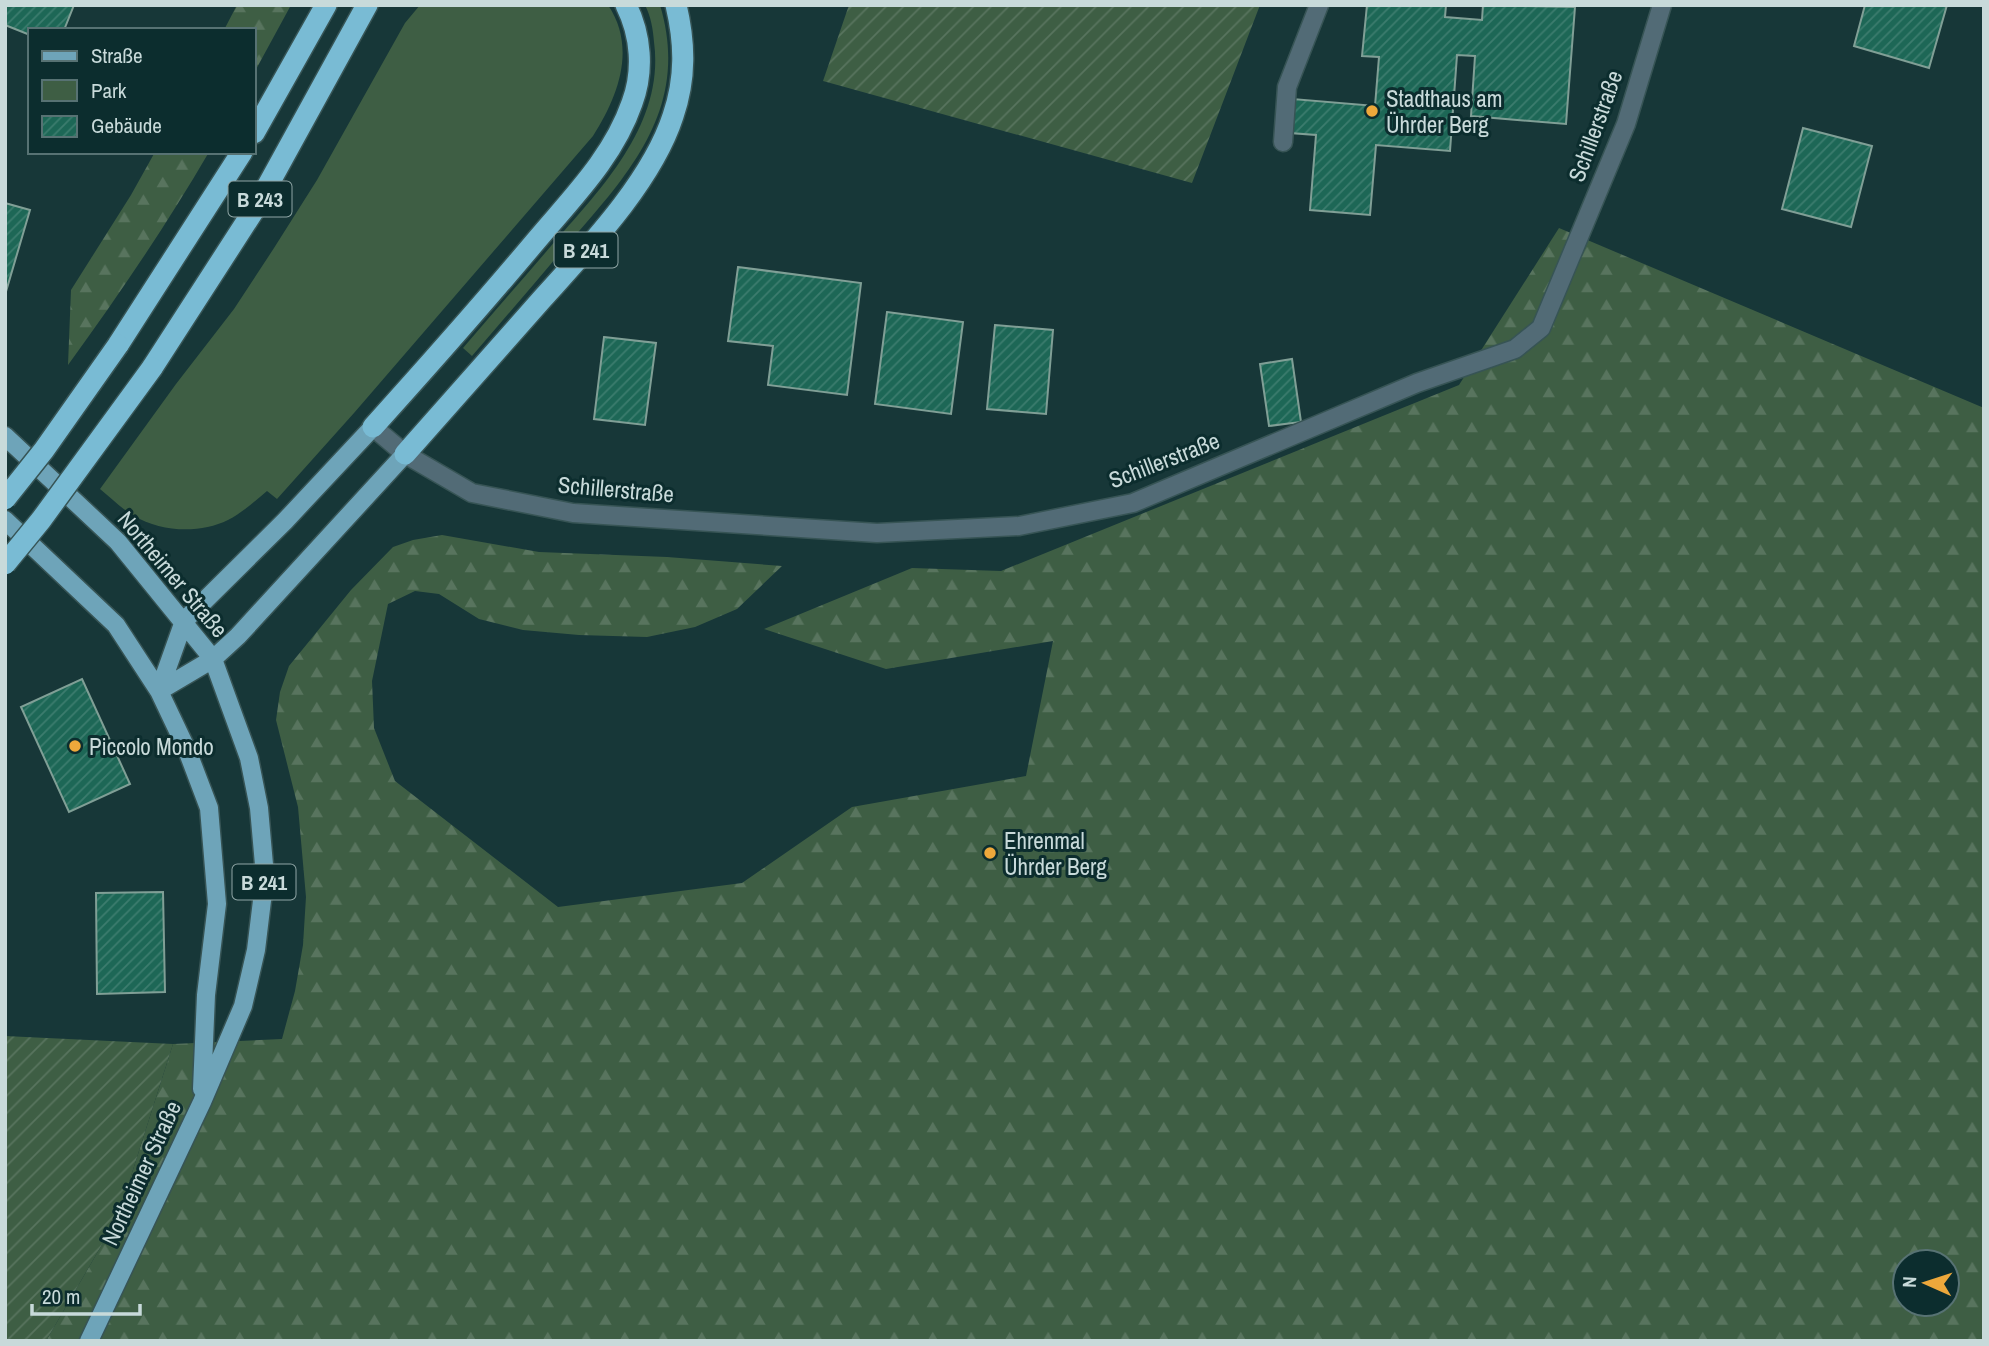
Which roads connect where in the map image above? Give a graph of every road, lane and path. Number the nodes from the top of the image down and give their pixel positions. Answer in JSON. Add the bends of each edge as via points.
{"nodes":[{"id":1,"x":327,"y":5,"type":"edge"},
{"id":2,"x":381,"y":5,"type":"edge"},
{"id":3,"x":626,"y":5,"type":"edge"},
{"id":4,"x":676,"y":5,"type":"edge"},
{"id":5,"x":1319,"y":5,"type":"edge"},
{"id":6,"x":1662,"y":5,"type":"edge"},
{"id":7,"x":363,"y":15,"type":"edge"},
{"id":8,"x":256,"y":129,"type":"edge"},
{"id":9,"x":1283,"y":142,"type":"dead end"},
{"id":10,"x":241,"y":154,"type":"edge"},
{"id":11,"x":373,"y":427,"type":"junction"},
{"id":12,"x":5,"y":436,"type":"edge"},
{"id":13,"x":405,"y":454,"type":"junction"},
{"id":14,"x":5,"y":499,"type":"edge"},
{"id":15,"x":5,"y":520,"type":"edge"},
{"id":16,"x":5,"y":564,"type":"edge"},
{"id":17,"x":184,"y":621,"type":"junction"},
{"id":18,"x":213,"y":659,"type":"junction"},
{"id":19,"x":159,"y":691,"type":"junction"},
{"id":20,"x":202,"y":1102,"type":"junction"},
{"id":21,"x":89,"y":1341,"type":"edge"}],
"edges":[{"from":1,"to":8,"type":"highway"},
{"from":2,"to":7,"type":"highway"},
{"from":3,"to":11,"type":"highway","via":[[638,37],[639,79],[624,123],[601,164]]},
{"from":4,"to":13,"type":"highway","number":"B 241","via":[[684,44],[680,90],[673,117],[639,181],[598,236]]},
{"from":5,"to":9,"type":"street","via":[[1287,87]]},
{"from":6,"to":13,"type":"street","name":"Schillerstraße","via":[[1626,124],[1541,328],[1515,349],[1417,383],[1133,503],[1019,526],[877,533],[573,513],[472,493]]},
{"from":7,"to":16,"type":"highway","number":"B 243","bridge":true,"via":[[256,206],[152,368]]},
{"from":10,"to":14,"type":"highway","bridge":true,"via":[[118,345]]},
{"from":11,"to":13,"type":"street","name":"Schillerstraße"},
{"from":11,"to":17,"type":"main road"},
{"from":12,"to":17,"type":"main road","name":"Northeimer Straße","via":[[118,542]]},
{"from":13,"to":18,"type":"main road","number":"B 241"},
{"from":15,"to":19,"type":"main road","name":"Northeimer Straße","number":"B 241","via":[[116,625]]},
{"from":17,"to":18,"type":"main road","name":"Northeimer Straße"},
{"from":17,"to":19,"type":"main road"},
{"from":18,"to":19,"type":"main road"},
{"from":18,"to":20,"type":"main road","name":"Northeimer Straße","number":"B 241","via":[[249,758],[265,876],[243,1006]]},
{"from":19,"to":20,"type":"main road","name":"Northeimer Straße","number":"B 241","via":[[209,808],[217,904],[206,995]]},
{"from":20,"to":21,"type":"main road","name":"Northeimer Straße","number":"B 241"}]}
